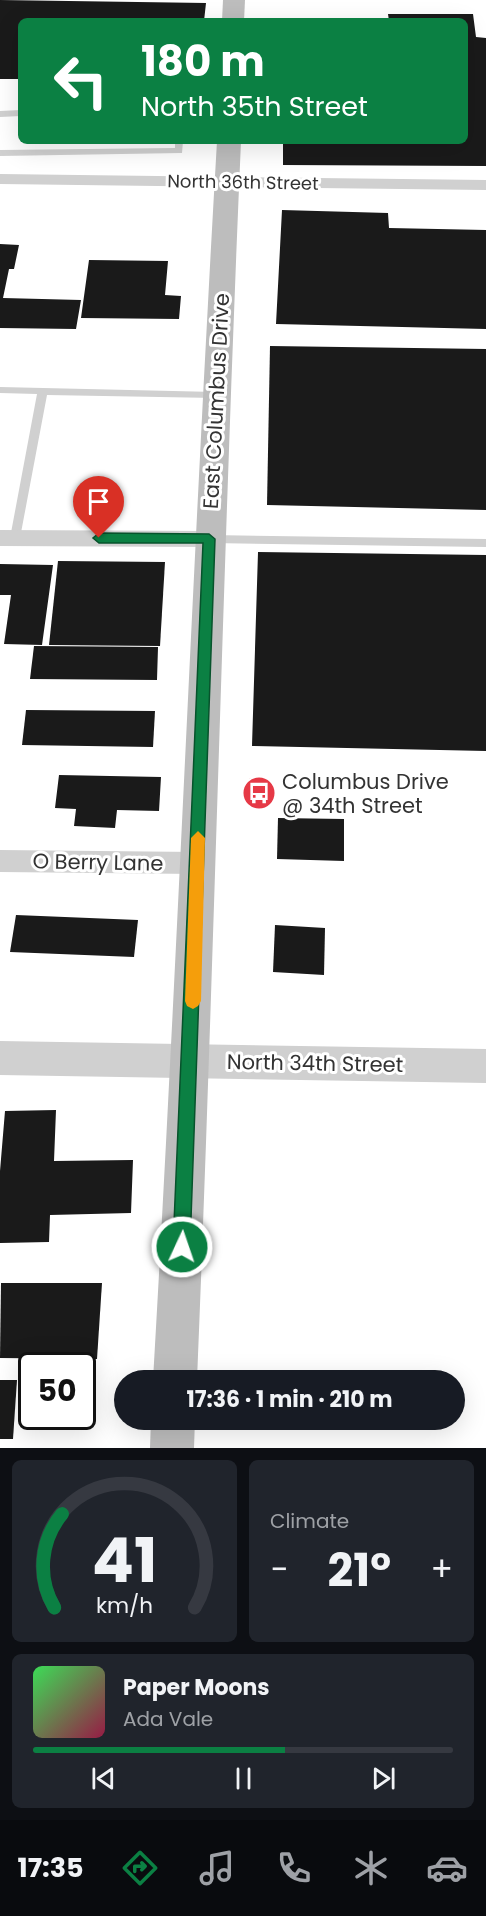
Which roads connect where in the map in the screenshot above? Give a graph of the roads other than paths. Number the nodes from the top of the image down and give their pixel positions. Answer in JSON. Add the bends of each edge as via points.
{"nodes":[{"id":1,"x":234,"y":0,"type":"edge"},
{"id":2,"x":233,"y":18,"type":"edge"},
{"id":3,"x":18,"y":113,"type":"edge"},
{"id":4,"x":0,"y":114,"type":"edge"},
{"id":5,"x":179,"y":144,"type":"edge"},
{"id":6,"x":229,"y":144,"type":"edge"},
{"id":7,"x":0,"y":153,"type":"edge"},
{"id":8,"x":0,"y":179,"type":"edge"},
{"id":9,"x":227,"y":182,"type":"junction"},
{"id":10,"x":486,"y":185,"type":"edge"},
{"id":11,"x":0,"y":390,"type":"edge"},
{"id":12,"x":43,"y":391,"type":"junction"},
{"id":13,"x":216,"y":395,"type":"junction"},
{"id":14,"x":8,"y":538,"type":"edge"},
{"id":15,"x":209,"y":539,"type":"junction"},
{"id":16,"x":486,"y":543,"type":"edge"},
{"id":17,"x":0,"y":861,"type":"edge"},
{"id":18,"x":197,"y":863,"type":"junction"},
{"id":19,"x":0,"y":1058,"type":"edge"},
{"id":20,"x":191,"y":1060,"type":"junction"},
{"id":21,"x":486,"y":1066,"type":"edge"},
{"id":22,"x":176,"y":1370,"type":"edge"},
{"id":23,"x":173,"y":1430,"type":"edge"},
{"id":24,"x":172,"y":1448,"type":"edge"}],
"edges":[{"from":1,"to":2,"type":"main road"},
{"from":3,"to":4,"type":"lane"},
{"from":5,"to":7,"type":"lane","via":[[179,151]]},
{"from":6,"to":9,"type":"main road","name":"East Columbus Drive"},
{"from":8,"to":9,"type":"street","name":"North 36th Street"},
{"from":9,"to":10,"type":"street","name":"North 36th Street"},
{"from":9,"to":13,"type":"main road","name":"East Columbus Drive"},
{"from":11,"to":12,"type":"lane"},
{"from":12,"to":13,"type":"lane"},
{"from":12,"to":14,"type":"lane"},
{"from":13,"to":15,"type":"main road","name":"East Columbus Drive"},
{"from":14,"to":15,"type":"street"},
{"from":15,"to":16,"type":"lane"},
{"from":15,"to":18,"type":"main road","name":"East Columbus Drive"},
{"from":17,"to":18,"type":"street","name":"O Berry Lane"},
{"from":18,"to":20,"type":"main road","name":"East Columbus Drive"},
{"from":19,"to":20,"type":"street","name":"North 34th Street"},
{"from":20,"to":21,"type":"street","name":"North 34th Street"},
{"from":20,"to":22,"type":"main road","name":"East Columbus Drive"},
{"from":23,"to":24,"type":"main road"}]}
